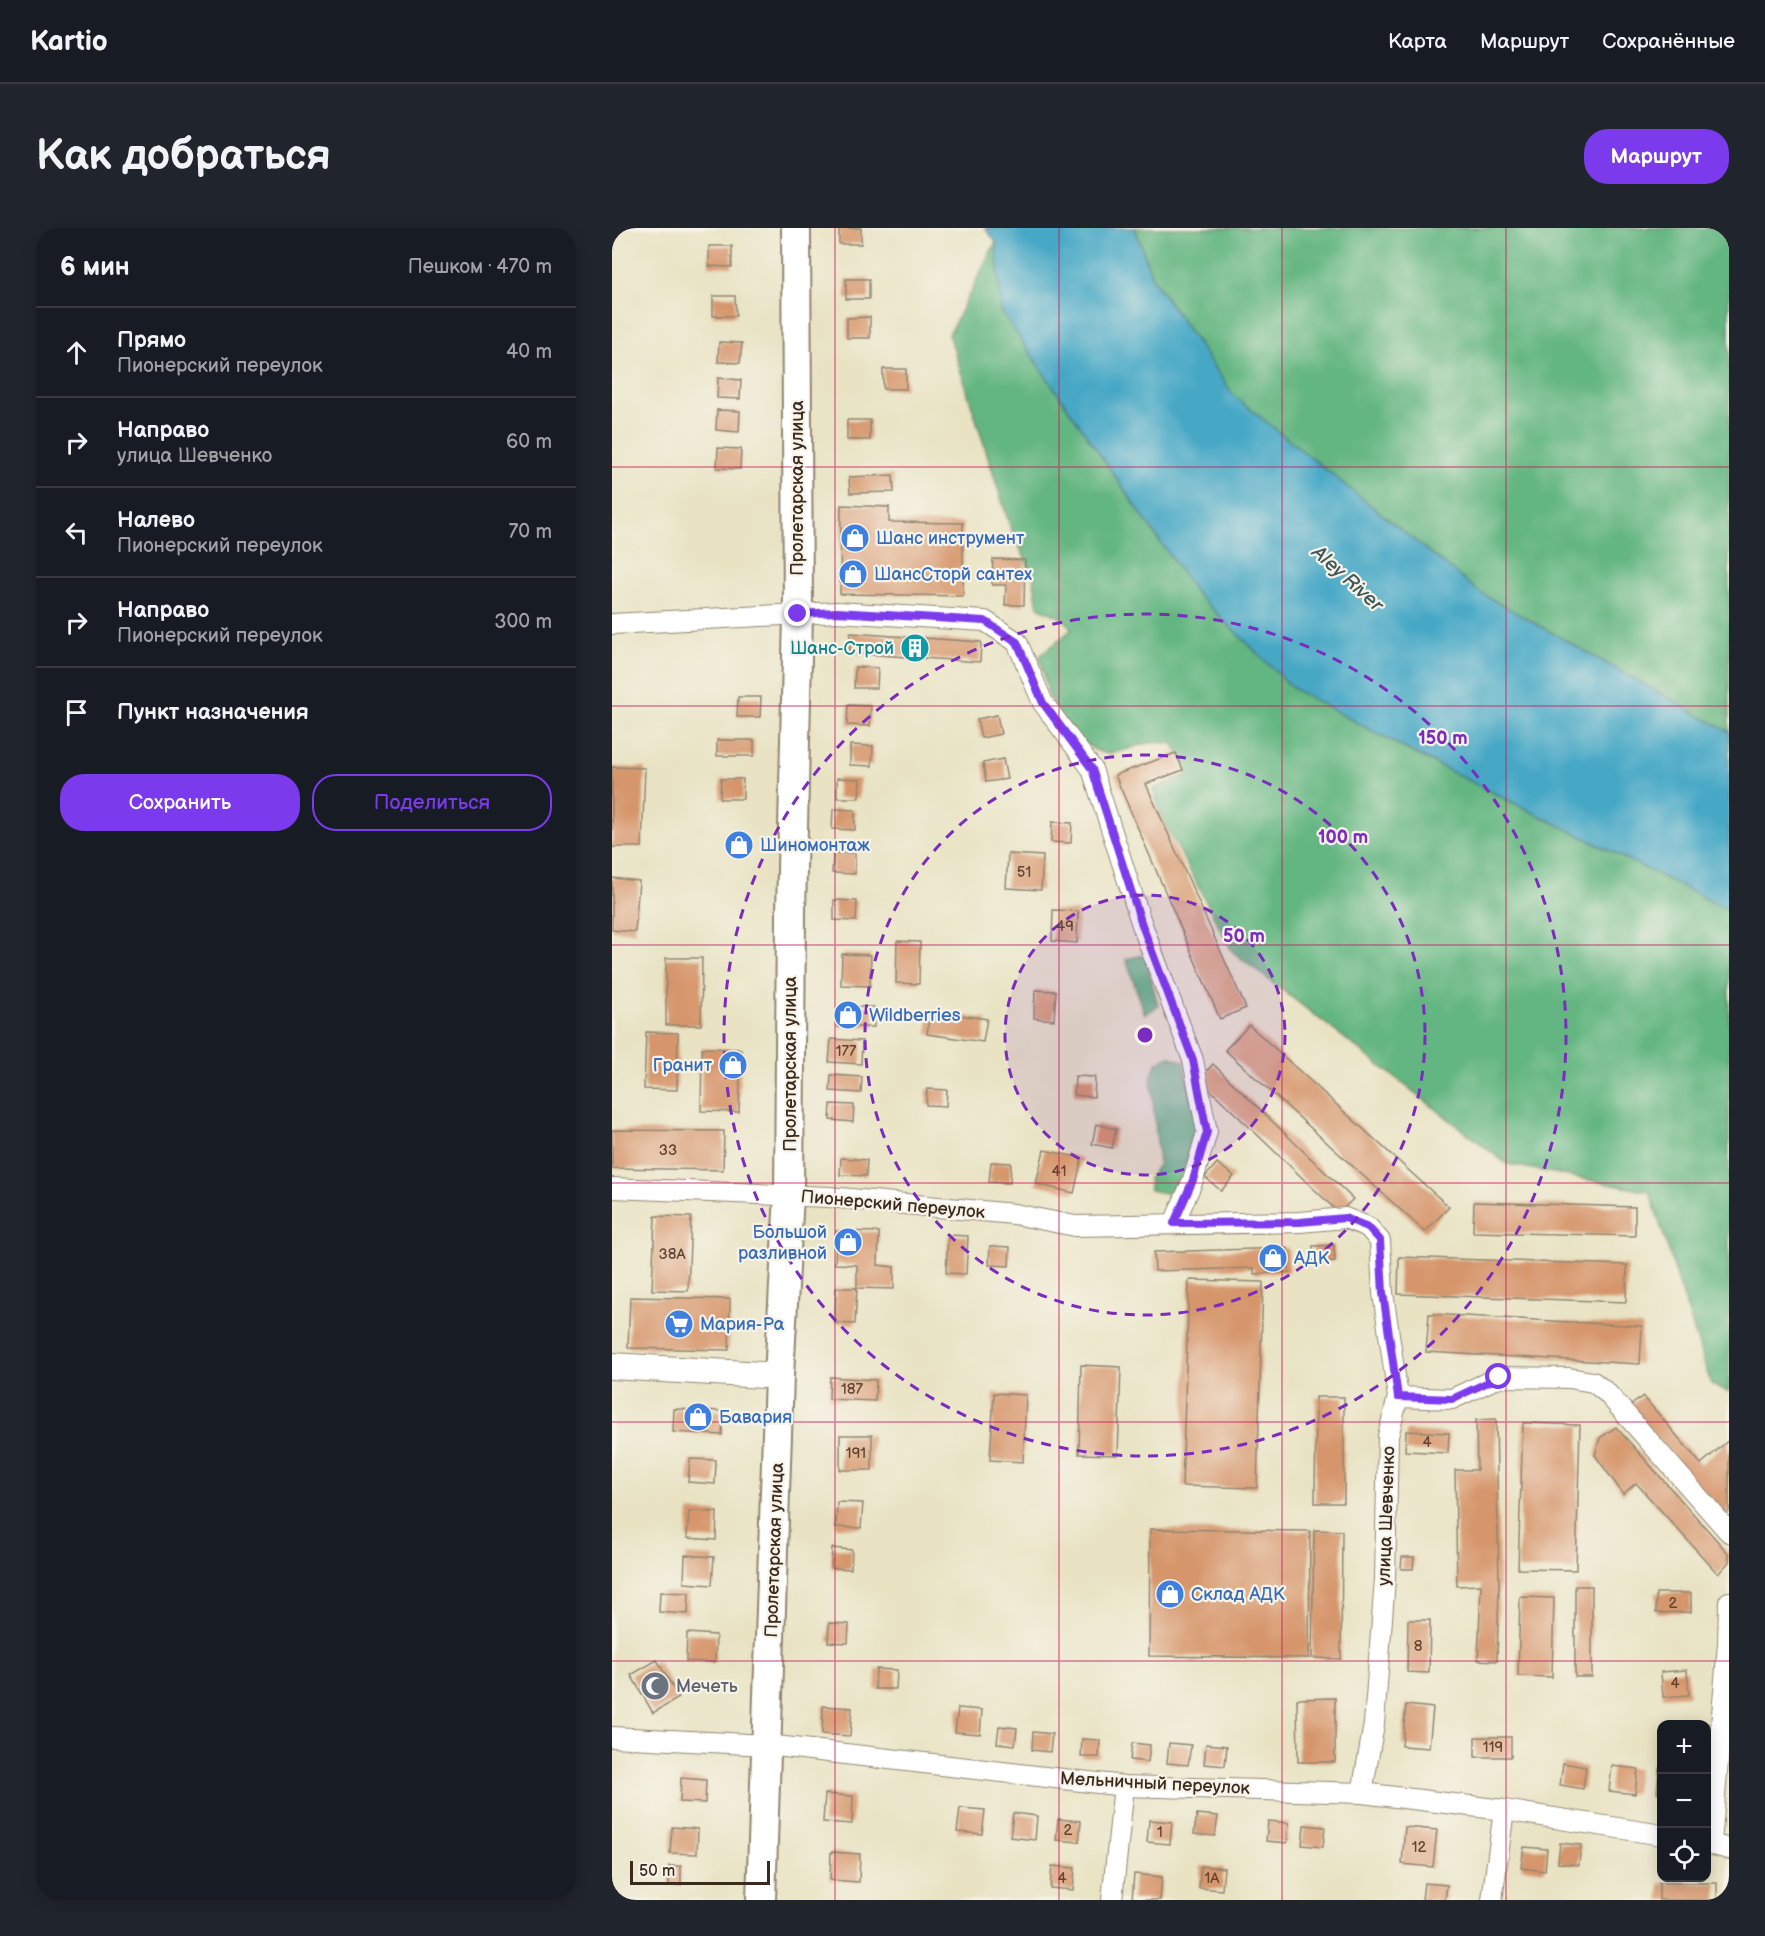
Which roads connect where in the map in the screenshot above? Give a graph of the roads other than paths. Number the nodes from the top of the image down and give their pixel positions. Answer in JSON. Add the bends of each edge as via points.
{"nodes":[{"id":1,"x":796,"y":228,"type":"edge"},
{"id":2,"x":798,"y":614,"type":"junction"},
{"id":3,"x":612,"y":624,"type":"edge"},
{"id":4,"x":612,"y":1188,"type":"edge"},
{"id":5,"x":789,"y":1195,"type":"junction"},
{"id":6,"x":1174,"y":1223,"type":"junction"},
{"id":7,"x":1380,"y":1240,"type":"joint"},
{"id":8,"x":612,"y":1366,"type":"edge"},
{"id":9,"x":779,"y":1376,"type":"junction"},
{"id":10,"x":1398,"y":1397,"type":"junction"},
{"id":11,"x":1729,"y":1532,"type":"edge"},
{"id":12,"x":1729,"y":1602,"type":"edge"},
{"id":13,"x":1729,"y":1644,"type":"edge"},
{"id":14,"x":612,"y":1737,"type":"edge"},
{"id":15,"x":767,"y":1745,"type":"junction"},
{"id":16,"x":1124,"y":1785,"type":"junction"},
{"id":17,"x":1362,"y":1793,"type":"junction"},
{"id":18,"x":1504,"y":1810,"type":"junction"},
{"id":19,"x":1657,"y":1834,"type":"edge"},
{"id":20,"x":1715,"y":1845,"type":"edge"},
{"id":21,"x":761,"y":1900,"type":"edge"},
{"id":22,"x":1112,"y":1900,"type":"edge"},
{"id":23,"x":1492,"y":1900,"type":"edge"}],
"edges":[{"from":1,"to":2,"type":"main road","name":"Пролетарская улица"},
{"from":2,"to":3,"type":"street"},
{"from":2,"to":5,"type":"main road","name":"Пролетарская улица"},
{"from":2,"to":6,"type":"street","via":[[837,612],[985,621],[1017,642],[1043,703],[1092,769],[1142,925],[1193,1060],[1207,1132],[1193,1180]]},
{"from":4,"to":5,"type":"street","name":"Пионерский переулок"},
{"from":5,"to":6,"type":"street","name":"Пионерский переулок","via":[[1014,1214],[1075,1226]]},
{"from":5,"to":9,"type":"main road","name":"Пролетарская улица"},
{"from":6,"to":7,"type":"street","name":"Пионерский переулок","via":[[1345,1218],[1368,1227]]},
{"from":7,"to":10,"type":"street","name":"улица Шевченко","via":[[1383,1293]]},
{"from":8,"to":9,"type":"street"},
{"from":9,"to":15,"type":"main road","name":"Пролетарская улица"},
{"from":10,"to":11,"type":"street","via":[[1452,1399],[1499,1377],[1593,1382]]},
{"from":10,"to":17,"type":"street","name":"улица Шевченко","via":[[1388,1436],[1385,1579],[1376,1702]]},
{"from":12,"to":13,"type":"street"},
{"from":13,"to":20,"type":"street"},
{"from":14,"to":15,"type":"street","name":"Мельничный переулок"},
{"from":15,"to":16,"type":"street","name":"Мельничный переулок"},
{"from":15,"to":21,"type":"main road","name":"Пролетарская улица"},
{"from":16,"to":17,"type":"street","name":"Мельничный переулок"},
{"from":16,"to":22,"type":"street"},
{"from":17,"to":18,"type":"street","name":"Мельничный переулок"},
{"from":18,"to":19,"type":"street","name":"Мельничный переулок"},
{"from":18,"to":23,"type":"street"}]}
